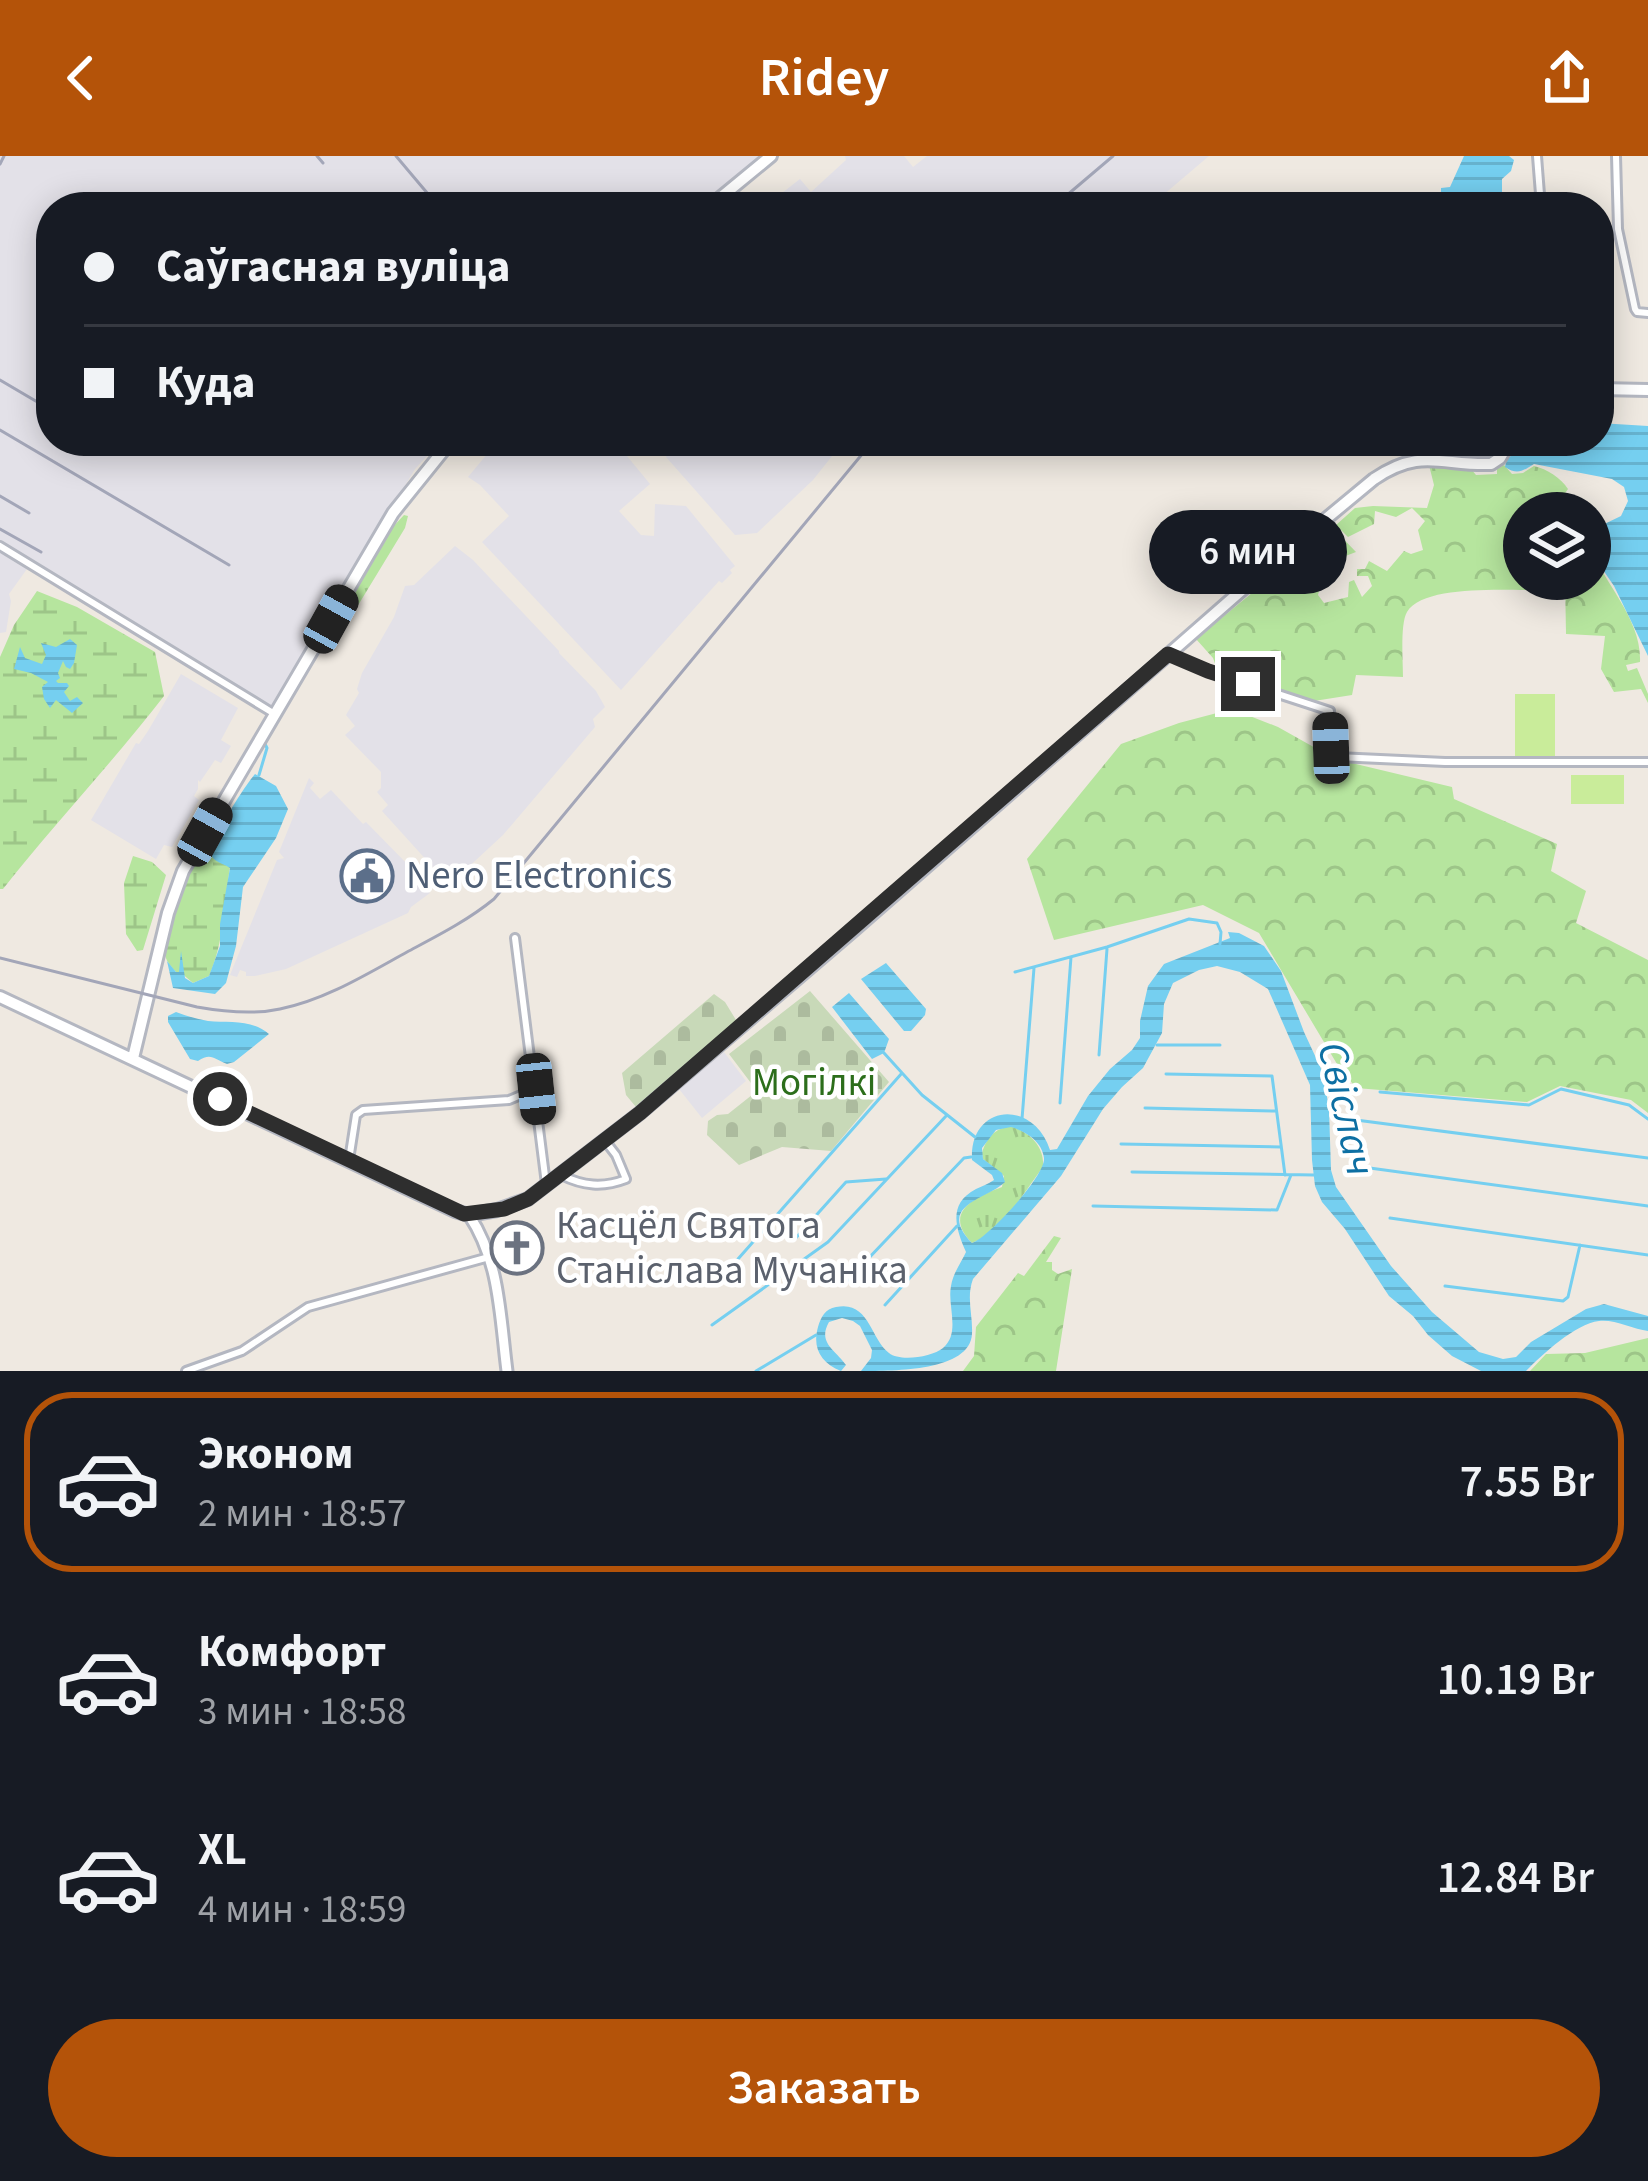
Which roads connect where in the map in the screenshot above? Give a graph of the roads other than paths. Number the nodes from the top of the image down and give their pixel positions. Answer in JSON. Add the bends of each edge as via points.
{"nodes":[{"id":1,"x":771,"y":156,"type":"edge"},
{"id":2,"x":1537,"y":156,"type":"edge"},
{"id":3,"x":1616,"y":156,"type":"edge"},
{"id":4,"x":727,"y":192,"type":"edge"},
{"id":5,"x":1540,"y":192,"type":"edge"},
{"id":6,"x":1648,"y":313,"type":"edge"},
{"id":7,"x":1614,"y":389,"type":"edge"},
{"id":8,"x":1648,"y":390,"type":"edge"},
{"id":9,"x":439,"y":456,"type":"edge"},
{"id":10,"x":1501,"y":456,"type":"edge"},
{"id":11,"x":0,"y":546,"type":"edge"},
{"id":12,"x":1168,"y":654,"type":"junction"},
{"id":13,"x":274,"y":714,"type":"junction"},
{"id":14,"x":1648,"y":762,"type":"edge"},
{"id":15,"x":515,"y":938,"type":"dead end"},
{"id":16,"x":0,"y":997,"type":"edge"},
{"id":17,"x":133,"y":1058,"type":"junction"},
{"id":18,"x":536,"y":1089,"type":"junction"},
{"id":19,"x":605,"y":1140,"type":"junction"},
{"id":20,"x":349,"y":1160,"type":"junction"},
{"id":21,"x":561,"y":1175,"type":"junction"},
{"id":22,"x":547,"y":1186,"type":"junction"},
{"id":23,"x":469,"y":1215,"type":"junction"},
{"id":24,"x":490,"y":1256,"type":"junction"},
{"id":25,"x":186,"y":1371,"type":"edge"},
{"id":26,"x":507,"y":1371,"type":"edge"}],
"edges":[{"from":1,"to":4,"type":"main road"},
{"from":2,"to":5,"type":"street"},
{"from":3,"to":6,"type":"street","via":[[1619,237],[1635,309]]},
{"from":7,"to":8,"type":"main road"},
{"from":9,"to":13,"type":"main road","via":[[393,513]]},
{"from":10,"to":12,"type":"main road","via":[[1491,464],[1418,460],[1378,476]]},
{"from":11,"to":13,"type":"street"},
{"from":12,"to":14,"type":"street","via":[[1330,710],[1337,757]]},
{"from":12,"to":19,"type":"main road"},
{"from":13,"to":17,"type":"main road","via":[[175,892]]},
{"from":15,"to":18,"type":"street"},
{"from":16,"to":17,"type":"main road"},
{"from":17,"to":20,"type":"main road"},
{"from":18,"to":20,"type":"street","via":[[508,1100],[362,1110]]},
{"from":18,"to":22,"type":"street"},
{"from":19,"to":21,"type":"main road"},
{"from":19,"to":21,"type":"street","via":[[626,1179],[582,1185]]},
{"from":20,"to":23,"type":"main road"},
{"from":21,"to":22,"type":"main road"},
{"from":22,"to":23,"type":"main road","via":[[513,1206]]},
{"from":23,"to":24,"type":"street"},
{"from":24,"to":25,"type":"street","via":[[308,1307],[242,1351]]},
{"from":24,"to":26,"type":"street"}]}
